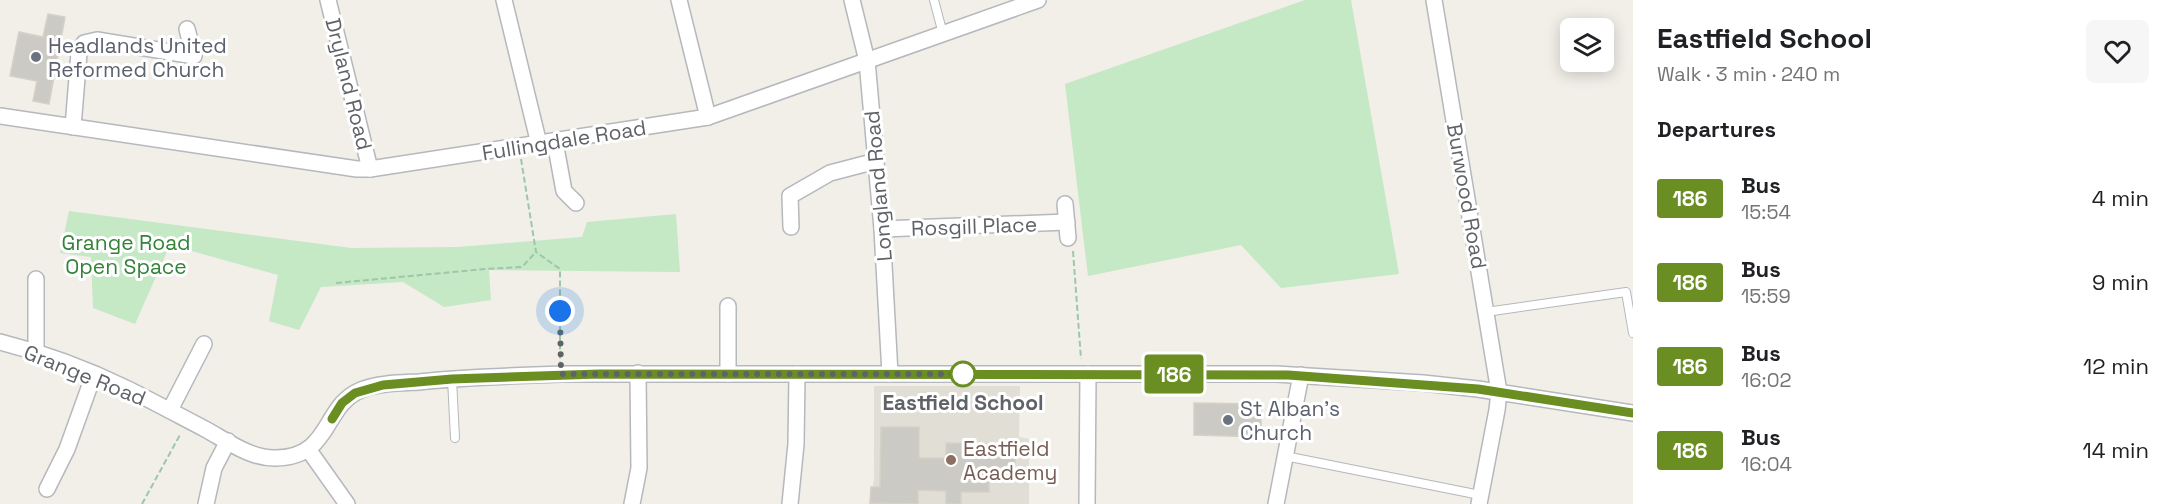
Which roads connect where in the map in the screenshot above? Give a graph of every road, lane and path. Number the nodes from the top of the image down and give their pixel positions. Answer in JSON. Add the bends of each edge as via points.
{"nodes":[{"id":1,"x":328,"y":0,"type":"edge"},
{"id":2,"x":504,"y":0,"type":"edge"},
{"id":3,"x":679,"y":0,"type":"edge"},
{"id":4,"x":852,"y":0,"type":"edge"},
{"id":5,"x":934,"y":0,"type":"edge"},
{"id":6,"x":1434,"y":0,"type":"edge"},
{"id":7,"x":1031,"y":1,"type":"edge"},
{"id":8,"x":187,"y":29,"type":"dead end"},
{"id":9,"x":943,"y":34,"type":"junction"},
{"id":10,"x":867,"y":61,"type":"junction"},
{"id":11,"x":0,"y":116,"type":"edge"},
{"id":12,"x":708,"y":117,"type":"junction"},
{"id":13,"x":73,"y":127,"type":"junction"},
{"id":14,"x":555,"y":142,"type":"junction"},
{"id":15,"x":539,"y":144,"type":"junction"},
{"id":16,"x":519,"y":147,"type":"junction"},
{"id":17,"x":876,"y":160,"type":"junction"},
{"id":18,"x":370,"y":169,"type":"junction"},
{"id":19,"x":576,"y":203,"type":"dead end"},
{"id":20,"x":1065,"y":204,"type":"dead end"},
{"id":21,"x":1067,"y":222,"type":"junction"},
{"id":22,"x":791,"y":227,"type":"dead end"},
{"id":23,"x":882,"y":229,"type":"junction"},
{"id":24,"x":1068,"y":238,"type":"joint"},
{"id":25,"x":536,"y":252,"type":"junction"},
{"id":26,"x":36,"y":279,"type":"dead end"},
{"id":27,"x":336,"y":284,"type":"dead end"},
{"id":28,"x":728,"y":306,"type":"dead end"},
{"id":29,"x":1486,"y":312,"type":"junction"},
{"id":30,"x":1633,"y":333,"type":"edge"},
{"id":31,"x":0,"y":342,"type":"edge"},
{"id":32,"x":204,"y":344,"type":"dead end"},
{"id":33,"x":36,"y":352,"type":"junction"},
{"id":34,"x":638,"y":373,"type":"junction"},
{"id":35,"x":94,"y":374,"type":"junction"},
{"id":36,"x":561,"y":374,"type":"junction"},
{"id":37,"x":728,"y":374,"type":"junction"},
{"id":38,"x":797,"y":374,"type":"junction"},
{"id":39,"x":890,"y":374,"type":"junction"},
{"id":40,"x":1085,"y":374,"type":"junction"},
{"id":41,"x":1300,"y":375,"type":"junction"},
{"id":42,"x":452,"y":379,"type":"junction"},
{"id":43,"x":1498,"y":392,"type":"junction"},
{"id":44,"x":170,"y":410,"type":"junction"},
{"id":45,"x":1633,"y":413,"type":"edge"},
{"id":46,"x":188,"y":420,"type":"junction"},
{"id":47,"x":455,"y":438,"type":"dead end"},
{"id":48,"x":228,"y":441,"type":"junction"},
{"id":49,"x":308,"y":449,"type":"junction"},
{"id":50,"x":1286,"y":456,"type":"junction"},
{"id":51,"x":47,"y":489,"type":"dead end"},
{"id":52,"x":1479,"y":499,"type":"edge"},
{"id":53,"x":142,"y":504,"type":"edge"},
{"id":54,"x":206,"y":504,"type":"edge"},
{"id":55,"x":347,"y":504,"type":"edge"},
{"id":56,"x":632,"y":504,"type":"edge"},
{"id":57,"x":790,"y":504,"type":"edge"},
{"id":58,"x":1087,"y":504,"type":"edge"},
{"id":59,"x":1276,"y":504,"type":"edge"}],
"edges":[{"from":1,"to":18,"type":"street","name":"Dryland Road"},
{"from":2,"to":15,"type":"street"},
{"from":3,"to":12,"type":"street"},
{"from":4,"to":10,"type":"street","name":"Longland Road"},
{"from":5,"to":9,"type":"lane"},
{"from":6,"to":29,"type":"street","name":"Burwood Road"},
{"from":7,"to":9,"type":"street","name":"Fullingdale Road"},
{"from":8,"to":13,"type":"street","via":[[194,56],[97,40],[84,43],[79,53]]},
{"from":9,"to":10,"type":"street","name":"Fullingdale Road"},
{"from":10,"to":12,"type":"street","name":"Fullingdale Road"},
{"from":10,"to":17,"type":"street","name":"Longland Road"},
{"from":11,"to":13,"type":"street","name":"Fullingdale Road"},
{"from":12,"to":14,"type":"street","name":"Fullingdale Road"},
{"from":13,"to":18,"type":"street","name":"Fullingdale Road"},
{"from":14,"to":15,"type":"street","name":"Fullingdale Road"},
{"from":14,"to":19,"type":"street","via":[[564,191]]},
{"from":15,"to":16,"type":"street","name":"Fullingdale Road"},
{"from":16,"to":18,"type":"street","name":"Fullingdale Road"},
{"from":16,"to":25,"type":"path"},
{"from":17,"to":22,"type":"street","via":[[830,173],[790,196]]},
{"from":17,"to":23,"type":"street","name":"Longland Road"},
{"from":20,"to":21,"type":"street"},
{"from":21,"to":23,"type":"street","name":"Rosgill Place"},
{"from":21,"to":24,"type":"street"},
{"from":23,"to":39,"type":"street","name":"Longland Road"},
{"from":24,"to":40,"type":"path","via":[[1073,243]]},
{"from":25,"to":27,"type":"path","via":[[522,267]]},
{"from":25,"to":36,"type":"path","via":[[560,269]]},
{"from":26,"to":33,"type":"street"},
{"from":28,"to":37,"type":"street"},
{"from":29,"to":30,"type":"lane","via":[[1626,292]]},
{"from":29,"to":43,"type":"street","name":"Burwood Road"},
{"from":31,"to":33,"type":"street","name":"Grange Road"},
{"from":32,"to":44,"type":"street","name":"Grange Road"},
{"from":33,"to":35,"type":"street","name":"Grange Road"},
{"from":34,"to":36,"type":"street"},
{"from":34,"to":37,"type":"street"},
{"from":34,"to":56,"type":"street","via":[[639,462]]},
{"from":35,"to":44,"type":"street","name":"Grange Road"},
{"from":35,"to":51,"type":"street","via":[[67,449]]},
{"from":36,"to":42,"type":"street"},
{"from":37,"to":38,"type":"street"},
{"from":38,"to":39,"type":"street"},
{"from":38,"to":57,"type":"street"},
{"from":39,"to":40,"type":"street"},
{"from":40,"to":41,"type":"street"},
{"from":40,"to":58,"type":"street"},
{"from":41,"to":43,"type":"street"},
{"from":41,"to":50,"type":"street"},
{"from":42,"to":47,"type":"lane"},
{"from":42,"to":49,"type":"street","via":[[362,390],[342,403],[321,437]]},
{"from":43,"to":45,"type":"street"},
{"from":43,"to":52,"type":"street","name":"Burwood Road"},
{"from":44,"to":46,"type":"street","name":"Grange Road"},
{"from":46,"to":48,"type":"street","name":"Grange Road"},
{"from":46,"to":53,"type":"path"},
{"from":48,"to":49,"type":"street","name":"Grange Road","via":[[264,457],[287,457]]},
{"from":48,"to":54,"type":"street","via":[[214,468]]},
{"from":49,"to":55,"type":"street"},
{"from":50,"to":52,"type":"lane"},
{"from":50,"to":59,"type":"street"}]}
